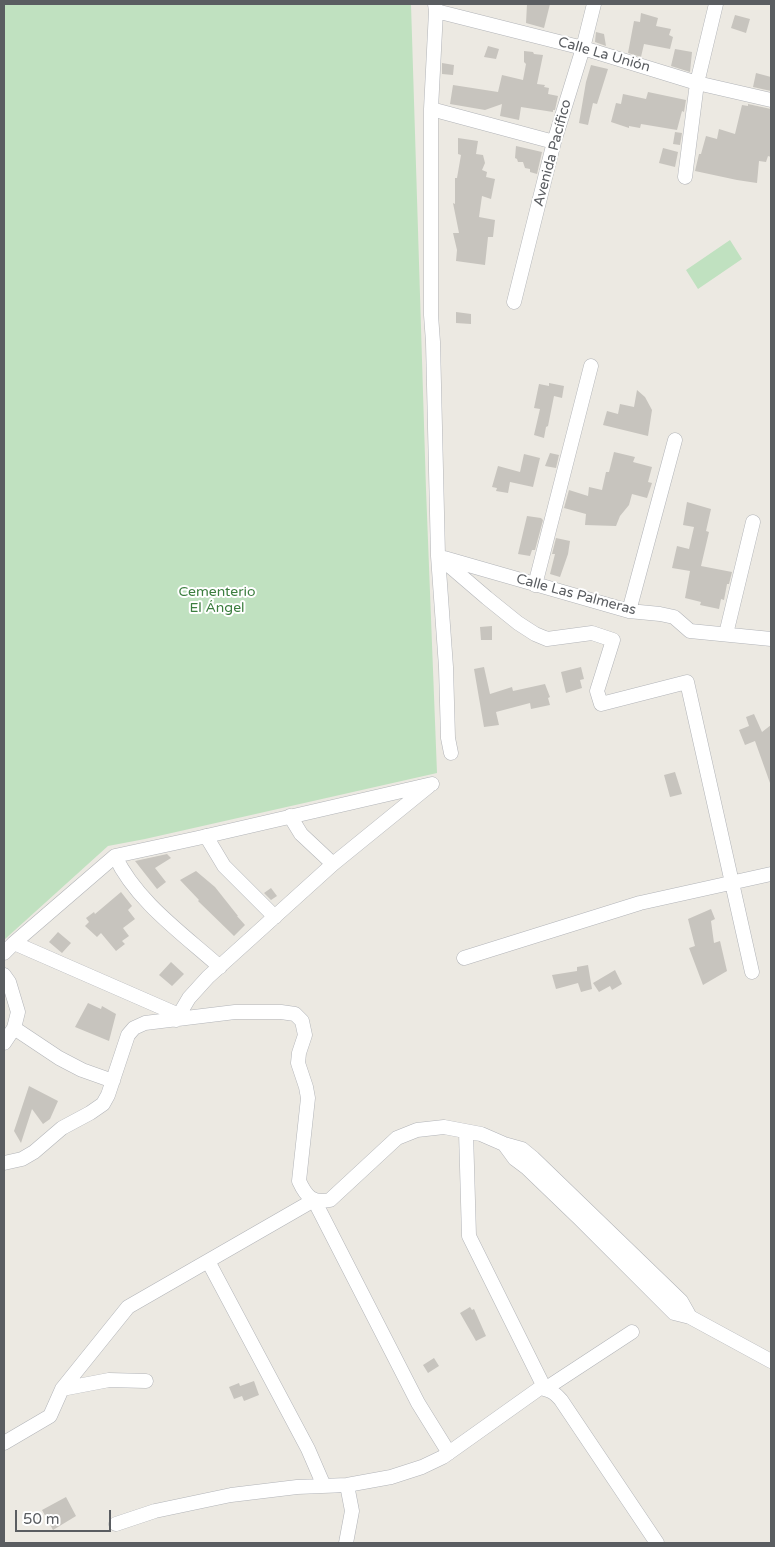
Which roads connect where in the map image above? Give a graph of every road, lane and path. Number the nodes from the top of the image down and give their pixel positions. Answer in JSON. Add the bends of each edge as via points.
{"nodes":[{"id":1,"x":594,"y":4,"type":"edge"},
{"id":2,"x":716,"y":4,"type":"edge"},
{"id":3,"x":435,"y":7,"type":"edge"},
{"id":4,"x":584,"y":48,"type":"junction"},
{"id":5,"x":697,"y":83,"type":"junction"},
{"id":6,"x":771,"y":100,"type":"edge"},
{"id":7,"x":431,"y":109,"type":"junction"},
{"id":8,"x":554,"y":142,"type":"junction"},
{"id":9,"x":685,"y":177,"type":"dead end"},
{"id":10,"x":514,"y":302,"type":"dead end"},
{"id":11,"x":591,"y":366,"type":"dead end"},
{"id":12,"x":675,"y":440,"type":"dead end"},
{"id":13,"x":753,"y":522,"type":"dead end"},
{"id":14,"x":438,"y":556,"type":"junction"},
{"id":15,"x":534,"y":585,"type":"junction"},
{"id":16,"x":629,"y":611,"type":"junction"},
{"id":17,"x":726,"y":634,"type":"junction"},
{"id":18,"x":771,"y":639,"type":"edge"},
{"id":19,"x":451,"y":753,"type":"dead end"},
{"id":20,"x":290,"y":816,"type":"junction"},
{"id":21,"x":206,"y":836,"type":"junction"},
{"id":22,"x":115,"y":856,"type":"junction"},
{"id":23,"x":333,"y":864,"type":"junction"},
{"id":24,"x":771,"y":874,"type":"edge"},
{"id":25,"x":732,"y":883,"type":"junction"},
{"id":26,"x":275,"y":917,"type":"junction"},
{"id":27,"x":14,"y":943,"type":"junction"},
{"id":28,"x":4,"y":954,"type":"edge"},
{"id":29,"x":464,"y":958,"type":"dead end"},
{"id":30,"x":220,"y":967,"type":"junction"},
{"id":31,"x":752,"y":972,"type":"dead end"},
{"id":32,"x":4,"y":975,"type":"edge"},
{"id":33,"x":177,"y":1017,"type":"junction"},
{"id":34,"x":14,"y":1028,"type":"junction"},
{"id":35,"x":4,"y":1043,"type":"edge"},
{"id":36,"x":113,"y":1081,"type":"junction"},
{"id":37,"x":466,"y":1132,"type":"junction"},
{"id":38,"x":4,"y":1163,"type":"edge"},
{"id":39,"x":314,"y":1200,"type":"junction"},
{"id":40,"x":208,"y":1261,"type":"junction"},
{"id":41,"x":632,"y":1332,"type":"dead end"},
{"id":42,"x":771,"y":1361,"type":"edge"},
{"id":43,"x":146,"y":1381,"type":"dead end"},
{"id":44,"x":62,"y":1389,"type":"junction"},
{"id":45,"x":545,"y":1389,"type":"junction"},
{"id":46,"x":4,"y":1442,"type":"edge"},
{"id":47,"x":449,"y":1453,"type":"junction"},
{"id":48,"x":347,"y":1485,"type":"junction"},
{"id":49,"x":324,"y":1486,"type":"junction"},
{"id":50,"x":116,"y":1524,"type":"dead end"},
{"id":51,"x":346,"y":1543,"type":"edge"},
{"id":52,"x":658,"y":1543,"type":"edge"}],
"edges":[{"from":1,"to":4,"type":"street","name":"Avenida Pacífico"},
{"from":2,"to":5,"type":"street"},
{"from":3,"to":4,"type":"street","name":"Calle La Unión"},
{"from":3,"to":7,"type":"street"},
{"from":4,"to":5,"type":"street","name":"Calle La Unión"},
{"from":4,"to":8,"type":"street","name":"Avenida Pacífico"},
{"from":5,"to":6,"type":"street","name":"Calle La Unión"},
{"from":5,"to":9,"type":"street"},
{"from":7,"to":8,"type":"street"},
{"from":7,"to":14,"type":"street","via":[[431,315]]},
{"from":8,"to":10,"type":"street","name":"Avenida Pacífico"},
{"from":11,"to":15,"type":"street"},
{"from":12,"to":16,"type":"street"},
{"from":13,"to":17,"type":"street"},
{"from":14,"to":15,"type":"street","name":"Calle Las Palmeras"},
{"from":14,"to":19,"type":"street"},
{"from":14,"to":25,"type":"street","via":[[518,623],[547,639],[592,632],[613,640],[597,691],[601,704],[687,682]]},
{"from":15,"to":16,"type":"street","name":"Calle Las Palmeras"},
{"from":16,"to":17,"type":"street","name":"Calle Las Palmeras","via":[[674,618],[690,631]]},
{"from":17,"to":18,"type":"street","name":"Calle Las Palmeras"},
{"from":20,"to":21,"type":"street"},
{"from":20,"to":23,"type":"street","via":[[301,834]]},
{"from":20,"to":23,"type":"street","via":[[432,784]]},
{"from":21,"to":22,"type":"street"},
{"from":21,"to":26,"type":"street","via":[[224,866]]},
{"from":22,"to":27,"type":"street"},
{"from":22,"to":30,"type":"street","via":[[126,876],[152,906]]},
{"from":23,"to":26,"type":"street"},
{"from":24,"to":25,"type":"street"},
{"from":25,"to":29,"type":"street","via":[[640,903]]},
{"from":25,"to":31,"type":"street"},
{"from":26,"to":30,"type":"street"},
{"from":27,"to":28,"type":"street"},
{"from":27,"to":33,"type":"street"},
{"from":30,"to":33,"type":"street","via":[[189,998]]},
{"from":32,"to":34,"type":"street","via":[[18,1012]]},
{"from":33,"to":36,"type":"street","via":[[134,1028],[128,1035]]},
{"from":33,"to":39,"type":"street","via":[[281,1012],[295,1014],[302,1022],[305,1035],[298,1063],[308,1098],[300,1181],[305,1194]]},
{"from":34,"to":35,"type":"street"},
{"from":34,"to":36,"type":"street","via":[[59,1058]]},
{"from":36,"to":38,"type":"street","via":[[103,1104],[62,1128],[34,1152]]},
{"from":37,"to":39,"type":"street","via":[[444,1127],[418,1130],[397,1138],[330,1200]]},
{"from":37,"to":42,"type":"street","via":[[481,1134],[504,1144],[515,1159],[580,1218],[674,1313],[690,1316]]},
{"from":37,"to":45,"type":"street","via":[[469,1236]]},
{"from":39,"to":40,"type":"street"},
{"from":39,"to":47,"type":"street","via":[[418,1403]]},
{"from":40,"to":44,"type":"street","via":[[128,1307]]},
{"from":40,"to":49,"type":"street","via":[[308,1449]]},
{"from":41,"to":45,"type":"street"},
{"from":43,"to":44,"type":"street","via":[[109,1380]]},
{"from":44,"to":46,"type":"street","via":[[50,1416]]},
{"from":45,"to":47,"type":"street","via":[[540,1388]]},
{"from":45,"to":52,"type":"street","via":[[554,1392],[561,1400]]},
{"from":47,"to":48,"type":"street","via":[[422,1467],[391,1477]]},
{"from":48,"to":49,"type":"street"},
{"from":48,"to":51,"type":"street","via":[[352,1512]]},
{"from":49,"to":50,"type":"street","via":[[231,1495],[155,1511]]}]}
